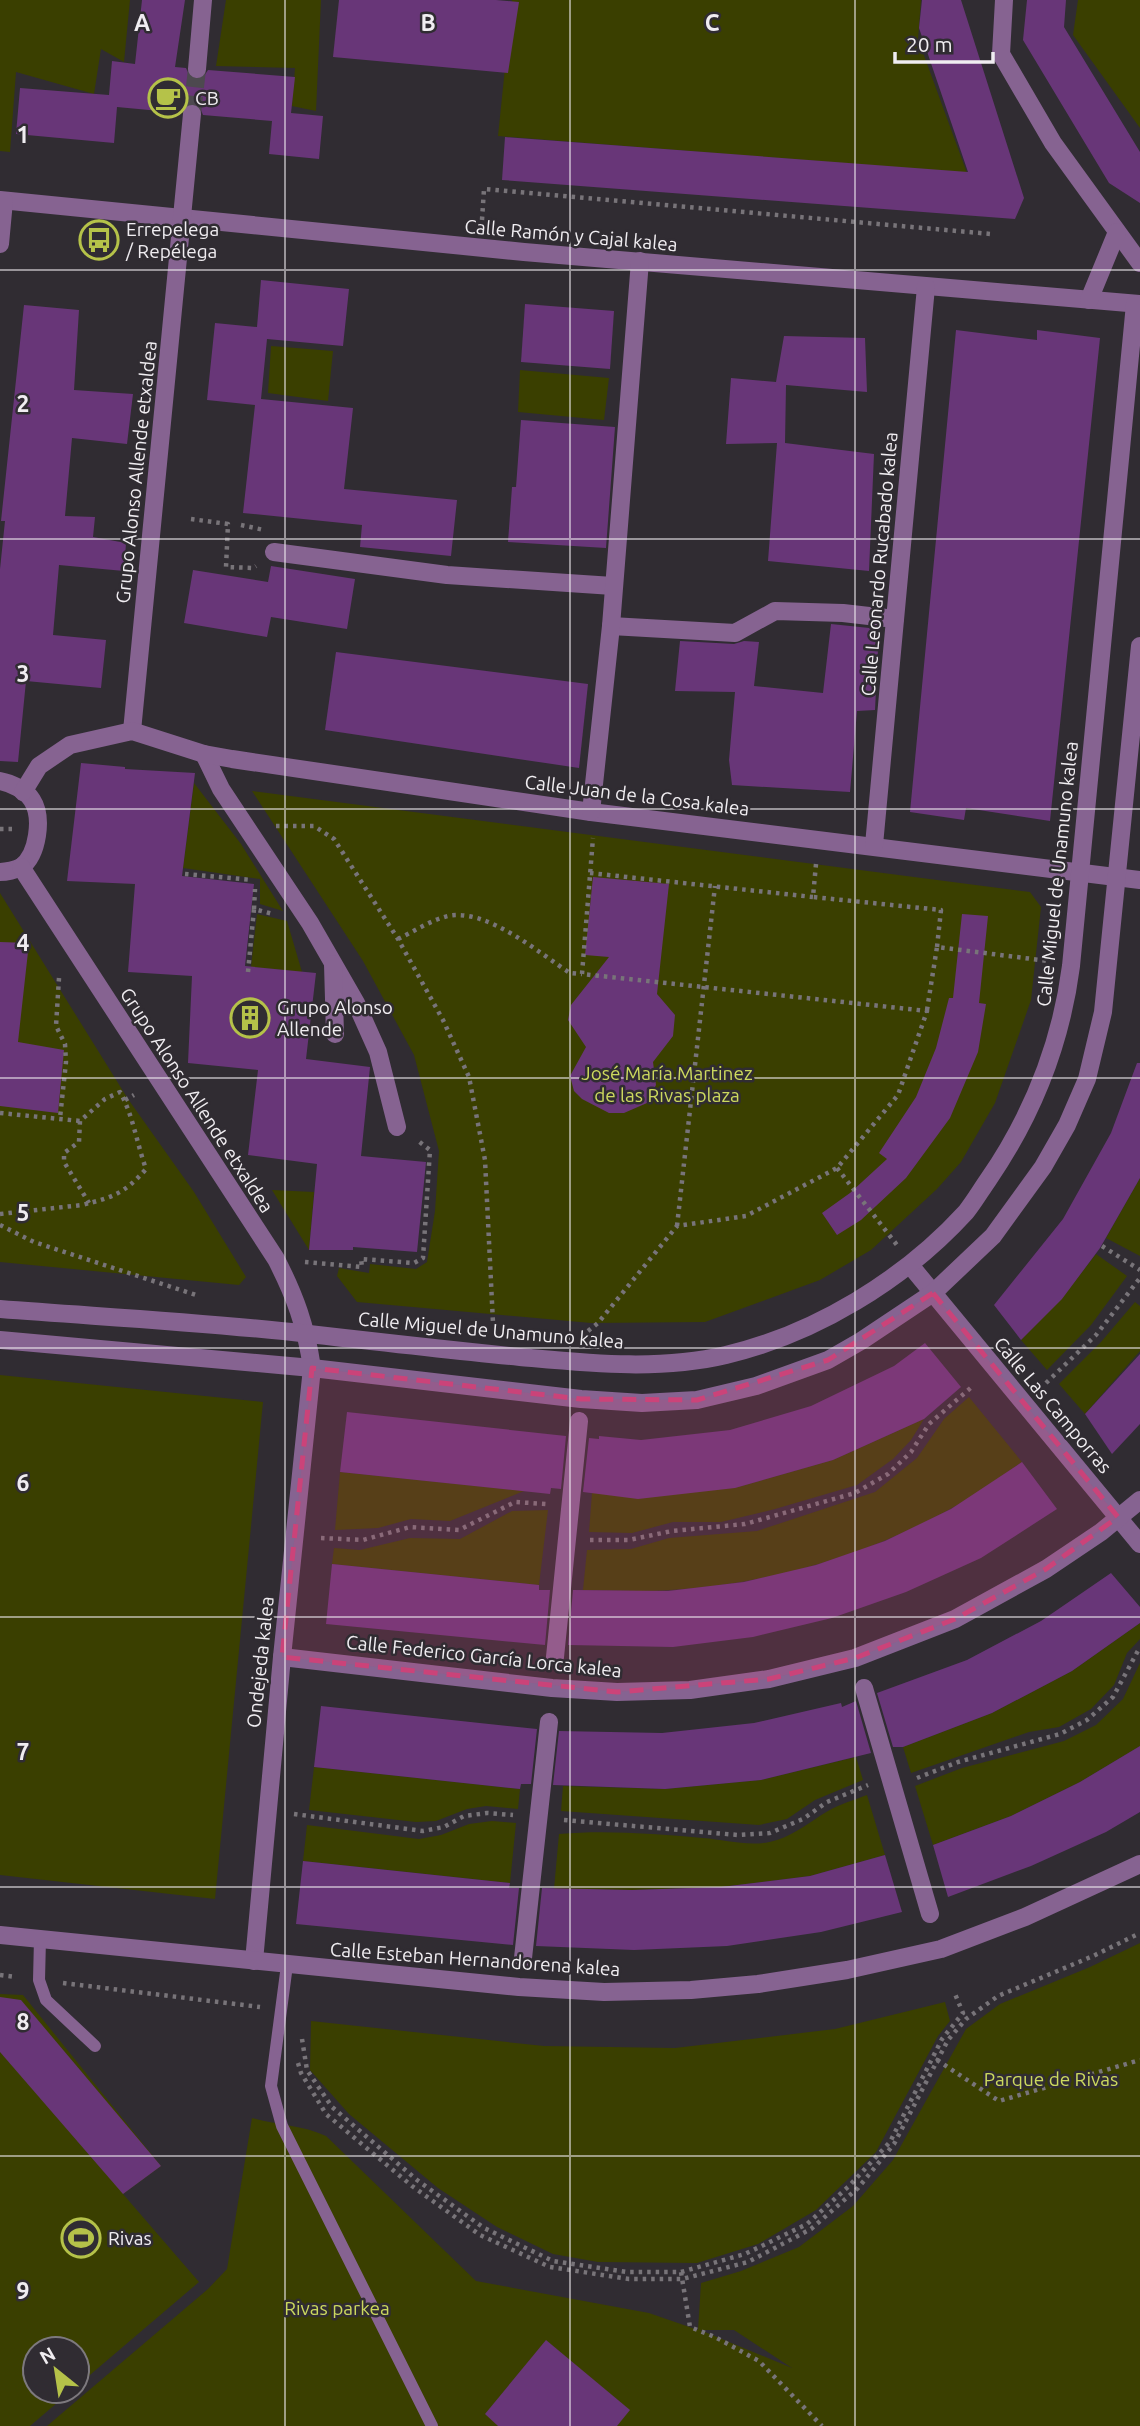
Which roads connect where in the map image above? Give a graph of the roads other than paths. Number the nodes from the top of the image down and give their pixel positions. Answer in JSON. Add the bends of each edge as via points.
{"nodes":[{"id":1,"x":203,"y":0,"type":"edge"},
{"id":2,"x":1004,"y":0,"type":"edge"},
{"id":3,"x":197,"y":69,"type":"tunnel mouth"},
{"id":4,"x":192,"y":114,"type":"tunnel mouth"},
{"id":5,"x":2,"y":200,"type":"edge"},
{"id":6,"x":182,"y":218,"type":"junction"},
{"id":7,"x":1118,"y":232,"type":"junction"},
{"id":8,"x":0,"y":244,"type":"edge"},
{"id":9,"x":640,"y":261,"type":"junction"},
{"id":10,"x":1140,"y":263,"type":"edge"},
{"id":11,"x":926,"y":287,"type":"junction"},
{"id":12,"x":1089,"y":300,"type":"junction"},
{"id":13,"x":1138,"y":304,"type":"edge"},
{"id":14,"x":274,"y":552,"type":"road end"},
{"id":15,"x":613,"y":586,"type":"junction"},
{"id":16,"x":895,"y":619,"type":"junction"},
{"id":17,"x":611,"y":626,"type":"junction"},
{"id":18,"x":1140,"y":646,"type":"edge"},
{"id":19,"x":132,"y":730,"type":"junction"},
{"id":20,"x":204,"y":754,"type":"junction"},
{"id":21,"x":0,"y":781,"type":"edge"},
{"id":22,"x":23,"y":792,"type":"junction"},
{"id":23,"x":592,"y":820,"type":"junction"},
{"id":24,"x":874,"y":845,"type":"junction"},
{"id":25,"x":21,"y":867,"type":"junction"},
{"id":26,"x":0,"y":872,"type":"edge"},
{"id":27,"x":1080,"y":872,"type":"junction"},
{"id":28,"x":1118,"y":877,"type":"junction"},
{"id":29,"x":1140,"y":880,"type":"edge"},
{"id":30,"x":333,"y":961,"type":"junction"},
{"id":31,"x":335,"y":1034,"type":"dead end"},
{"id":32,"x":397,"y":1127,"type":"road end"},
{"id":33,"x":910,"y":1265,"type":"junction"},
{"id":34,"x":933,"y":1293,"type":"junction"},
{"id":35,"x":0,"y":1309,"type":"edge"},
{"id":36,"x":307,"y":1334,"type":"junction"},
{"id":37,"x":0,"y":1340,"type":"edge"},
{"id":38,"x":312,"y":1368,"type":"junction"},
{"id":39,"x":579,"y":1421,"type":"dead end"},
{"id":40,"x":1140,"y":1500,"type":"edge"},
{"id":41,"x":1118,"y":1517,"type":"junction"},
{"id":42,"x":1140,"y":1544,"type":"edge"},
{"id":43,"x":282,"y":1657,"type":"junction"},
{"id":44,"x":555,"y":1657,"type":"dead end"},
{"id":45,"x":864,"y":1688,"type":"dead end"},
{"id":46,"x":549,"y":1722,"type":"dead end"},
{"id":47,"x":1140,"y":1864,"type":"edge"},
{"id":48,"x":930,"y":1914,"type":"dead end"},
{"id":49,"x":0,"y":1935,"type":"edge"},
{"id":50,"x":40,"y":1939,"type":"junction"},
{"id":51,"x":523,"y":1958,"type":"dead end"},
{"id":52,"x":254,"y":1961,"type":"junction"},
{"id":53,"x":287,"y":1965,"type":"junction"},
{"id":54,"x":95,"y":2046,"type":"dead end"},
{"id":55,"x":432,"y":2426,"type":"edge"}],
"edges":[{"from":1,"to":3,"type":"street"},
{"from":2,"to":7,"type":"street","via":[[1002,54],[1053,143]]},
{"from":4,"to":6,"type":"street","name":"Grupo Alonso Allende etxaldea"},
{"from":5,"to":6,"type":"street","name":"Calle Ramón y Cajal kalea"},
{"from":5,"to":8,"type":"street"},
{"from":6,"to":9,"type":"street","name":"Calle Ramón y Cajal kalea"},
{"from":6,"to":19,"type":"street","name":"Grupo Alonso Allende etxaldea"},
{"from":7,"to":10,"type":"street"},
{"from":7,"to":12,"type":"street"},
{"from":9,"to":11,"type":"street","name":"Calle Ramón y Cajal kalea"},
{"from":9,"to":15,"type":"street"},
{"from":11,"to":12,"type":"street","name":"Calle Ramón y Cajal kalea"},
{"from":11,"to":16,"type":"street","name":"Calle Leonardo Rucabado kalea"},
{"from":12,"to":13,"type":"street","name":"Calle Ramón y Cajal kalea"},
{"from":13,"to":27,"type":"street","name":"Calle Miguel de Unamuno kalea"},
{"from":14,"to":15,"type":"street","via":[[447,575]]},
{"from":15,"to":17,"type":"street"},
{"from":16,"to":17,"type":"street","via":[[775,611],[735,633]]},
{"from":16,"to":24,"type":"street","name":"Calle Leonardo Rucabado kalea"},
{"from":17,"to":23,"type":"street"},
{"from":18,"to":28,"type":"street"},
{"from":19,"to":20,"type":"street","name":"Calle Juan de la Cosa kalea"},
{"from":19,"to":22,"type":"street","via":[[70,745],[39,766]]},
{"from":20,"to":23,"type":"street","name":"Calle Juan de la Cosa kalea"},
{"from":20,"to":30,"type":"street","via":[[221,789]]},
{"from":21,"to":22,"type":"street"},
{"from":22,"to":25,"type":"street","via":[[37,814],[37,832],[32,853]]},
{"from":23,"to":24,"type":"street","name":"Calle Juan de la Cosa kalea"},
{"from":24,"to":27,"type":"street","name":"Calle Juan de la Cosa kalea"},
{"from":25,"to":26,"type":"street"},
{"from":25,"to":36,"type":"street","name":"Grupo Alonso Allende etxaldea","via":[[276,1259]]},
{"from":27,"to":28,"type":"street","name":"Calle Juan de la Cosa kalea"},
{"from":27,"to":33,"type":"street","name":"Calle Miguel de Unamuno kalea","via":[[1068,992],[1034,1100],[1005,1156],[967,1211]]},
{"from":28,"to":29,"type":"street","name":"Calle Juan de la Cosa kalea"},
{"from":28,"to":34,"type":"street","via":[[1103,1012],[1087,1079],[1072,1114],[1043,1167],[993,1236]]},
{"from":30,"to":31,"type":"street"},
{"from":30,"to":32,"type":"street","via":[[378,1052]]},
{"from":33,"to":34,"type":"street","name":"Calle Las Camporras"},
{"from":33,"to":36,"type":"street","name":"Calle Miguel de Unamuno kalea","via":[[822,1320],[737,1352],[680,1363],[586,1363]]},
{"from":34,"to":38,"type":"street","via":[[828,1360],[756,1386],[697,1400],[581,1399]]},
{"from":34,"to":41,"type":"street","name":"Calle Las Camporras"},
{"from":35,"to":36,"type":"street","name":"Calle Miguel de Unamuno kalea"},
{"from":36,"to":38,"type":"street","name":"Grupo Alonso Allende etxaldea"},
{"from":37,"to":38,"type":"street"},
{"from":38,"to":43,"type":"street","name":"Ondejeda kalea"},
{"from":39,"to":44,"type":"street"},
{"from":40,"to":41,"type":"street","name":"Calle Federico García Lorca kalea"},
{"from":41,"to":42,"type":"street","name":"Calle Las Camporras"},
{"from":41,"to":43,"type":"street","name":"Calle Federico García Lorca kalea","via":[[1046,1569],[955,1619],[855,1658],[769,1679],[690,1690],[617,1692]]},
{"from":43,"to":52,"type":"street","name":"Ondejeda kalea"},
{"from":45,"to":48,"type":"street"},
{"from":46,"to":51,"type":"street"},
{"from":47,"to":53,"type":"street","name":"Calle Esteban Hernandorena kalea","via":[[1025,1917],[941,1949],[758,1984],[604,1992]]},
{"from":49,"to":50,"type":"street","name":"Calle Esteban Hernandorena kalea"},
{"from":50,"to":52,"type":"street","name":"Calle Esteban Hernandorena kalea"},
{"from":50,"to":54,"type":"lane","via":[[39,1980],[46,2000]]},
{"from":52,"to":53,"type":"street","name":"Calle Esteban Hernandorena kalea"},
{"from":53,"to":55,"type":"lane","via":[[271,2087],[282,2126]]}]}
